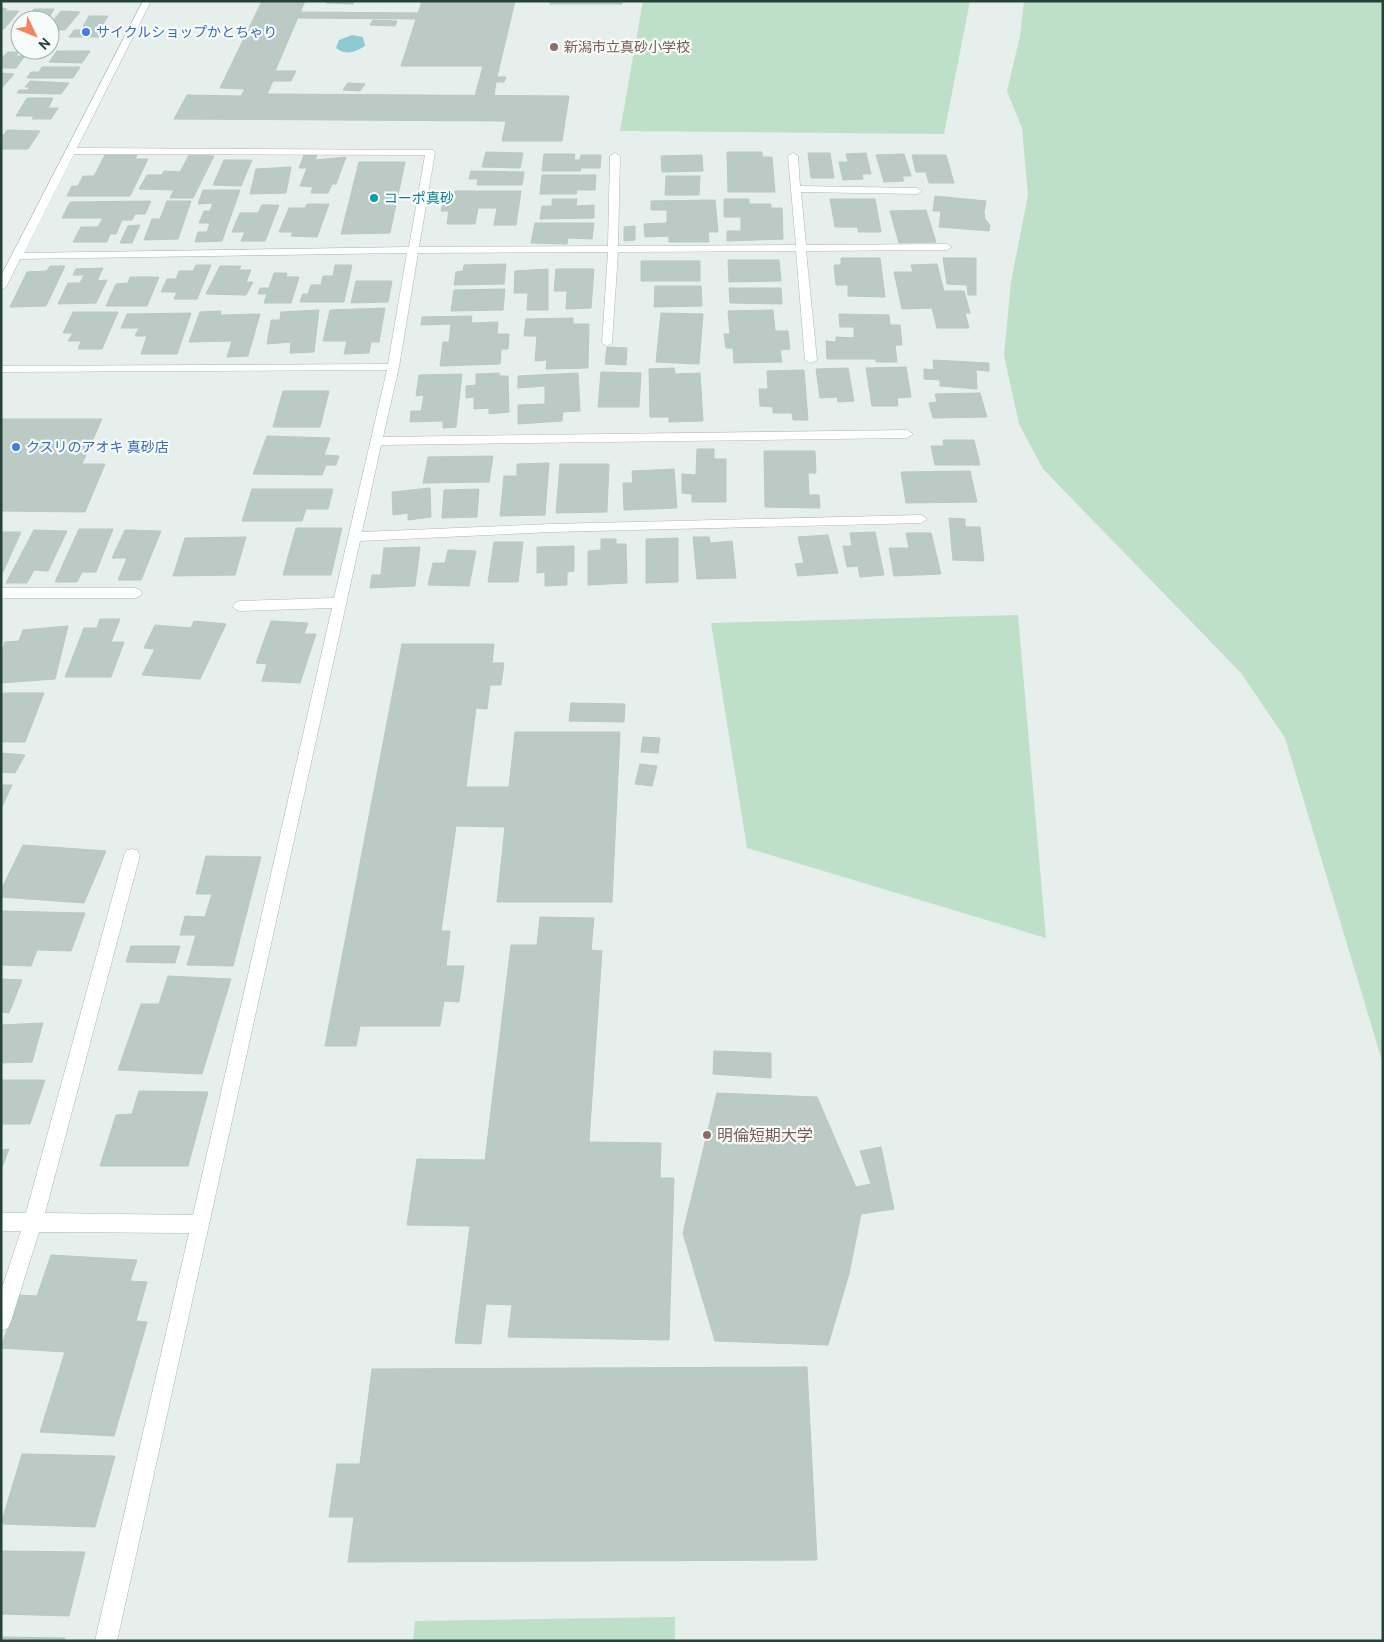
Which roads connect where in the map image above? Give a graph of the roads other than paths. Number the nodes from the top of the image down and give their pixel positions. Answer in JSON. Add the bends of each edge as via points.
{"nodes":[{"id":1,"x":147,"y":1,"type":"edge"},
{"id":2,"x":72,"y":151,"type":"junction"},
{"id":3,"x":615,"y":156,"type":"dead end"},
{"id":4,"x":793,"y":156,"type":"dead end"},
{"id":5,"x":796,"y":189,"type":"junction"},
{"id":6,"x":917,"y":191,"type":"dead end"},
{"id":7,"x":947,"y":247,"type":"dead end"},
{"id":8,"x":800,"y":248,"type":"junction"},
{"id":9,"x":613,"y":249,"type":"junction"},
{"id":10,"x":413,"y":250,"type":"junction"},
{"id":11,"x":17,"y":256,"type":"junction"},
{"id":12,"x":1,"y":287,"type":"edge"},
{"id":13,"x":608,"y":343,"type":"dead end"},
{"id":14,"x":811,"y":360,"type":"dead end"},
{"id":15,"x":393,"y":367,"type":"junction"},
{"id":16,"x":1,"y":370,"type":"edge"},
{"id":17,"x":907,"y":434,"type":"dead end"},
{"id":18,"x":376,"y":441,"type":"junction"},
{"id":19,"x":921,"y":519,"type":"dead end"},
{"id":20,"x":354,"y":537,"type":"junction"},
{"id":21,"x":1,"y":593,"type":"edge"},
{"id":22,"x":135,"y":593,"type":"dead end"},
{"id":23,"x":339,"y":603,"type":"junction"},
{"id":24,"x":240,"y":606,"type":"dead end"},
{"id":25,"x":132,"y":854,"type":"dead end"},
{"id":26,"x":1,"y":1222,"type":"edge"},
{"id":27,"x":33,"y":1222,"type":"junction"},
{"id":28,"x":199,"y":1224,"type":"junction"},
{"id":29,"x":1,"y":1320,"type":"edge"},
{"id":30,"x":106,"y":1641,"type":"edge"}],
"edges":[{"from":1,"to":2,"type":"street"},
{"from":2,"to":10,"type":"street","via":[[430,152]]},
{"from":2,"to":11,"type":"street"},
{"from":3,"to":9,"type":"street"},
{"from":4,"to":5,"type":"street"},
{"from":5,"to":6,"type":"street"},
{"from":5,"to":8,"type":"street"},
{"from":7,"to":8,"type":"street"},
{"from":8,"to":9,"type":"street"},
{"from":8,"to":14,"type":"street"},
{"from":9,"to":10,"type":"street"},
{"from":9,"to":13,"type":"street"},
{"from":10,"to":11,"type":"street"},
{"from":10,"to":15,"type":"street"},
{"from":11,"to":12,"type":"street"},
{"from":15,"to":16,"type":"street"},
{"from":15,"to":18,"type":"street"},
{"from":17,"to":18,"type":"street"},
{"from":18,"to":20,"type":"street"},
{"from":19,"to":20,"type":"street","via":[[552,528]]},
{"from":20,"to":23,"type":"street"},
{"from":21,"to":22,"type":"street"},
{"from":23,"to":24,"type":"street"},
{"from":23,"to":28,"type":"street"},
{"from":25,"to":27,"type":"street"},
{"from":26,"to":27,"type":"street"},
{"from":27,"to":28,"type":"street"},
{"from":27,"to":29,"type":"street"},
{"from":28,"to":30,"type":"street"}]}
